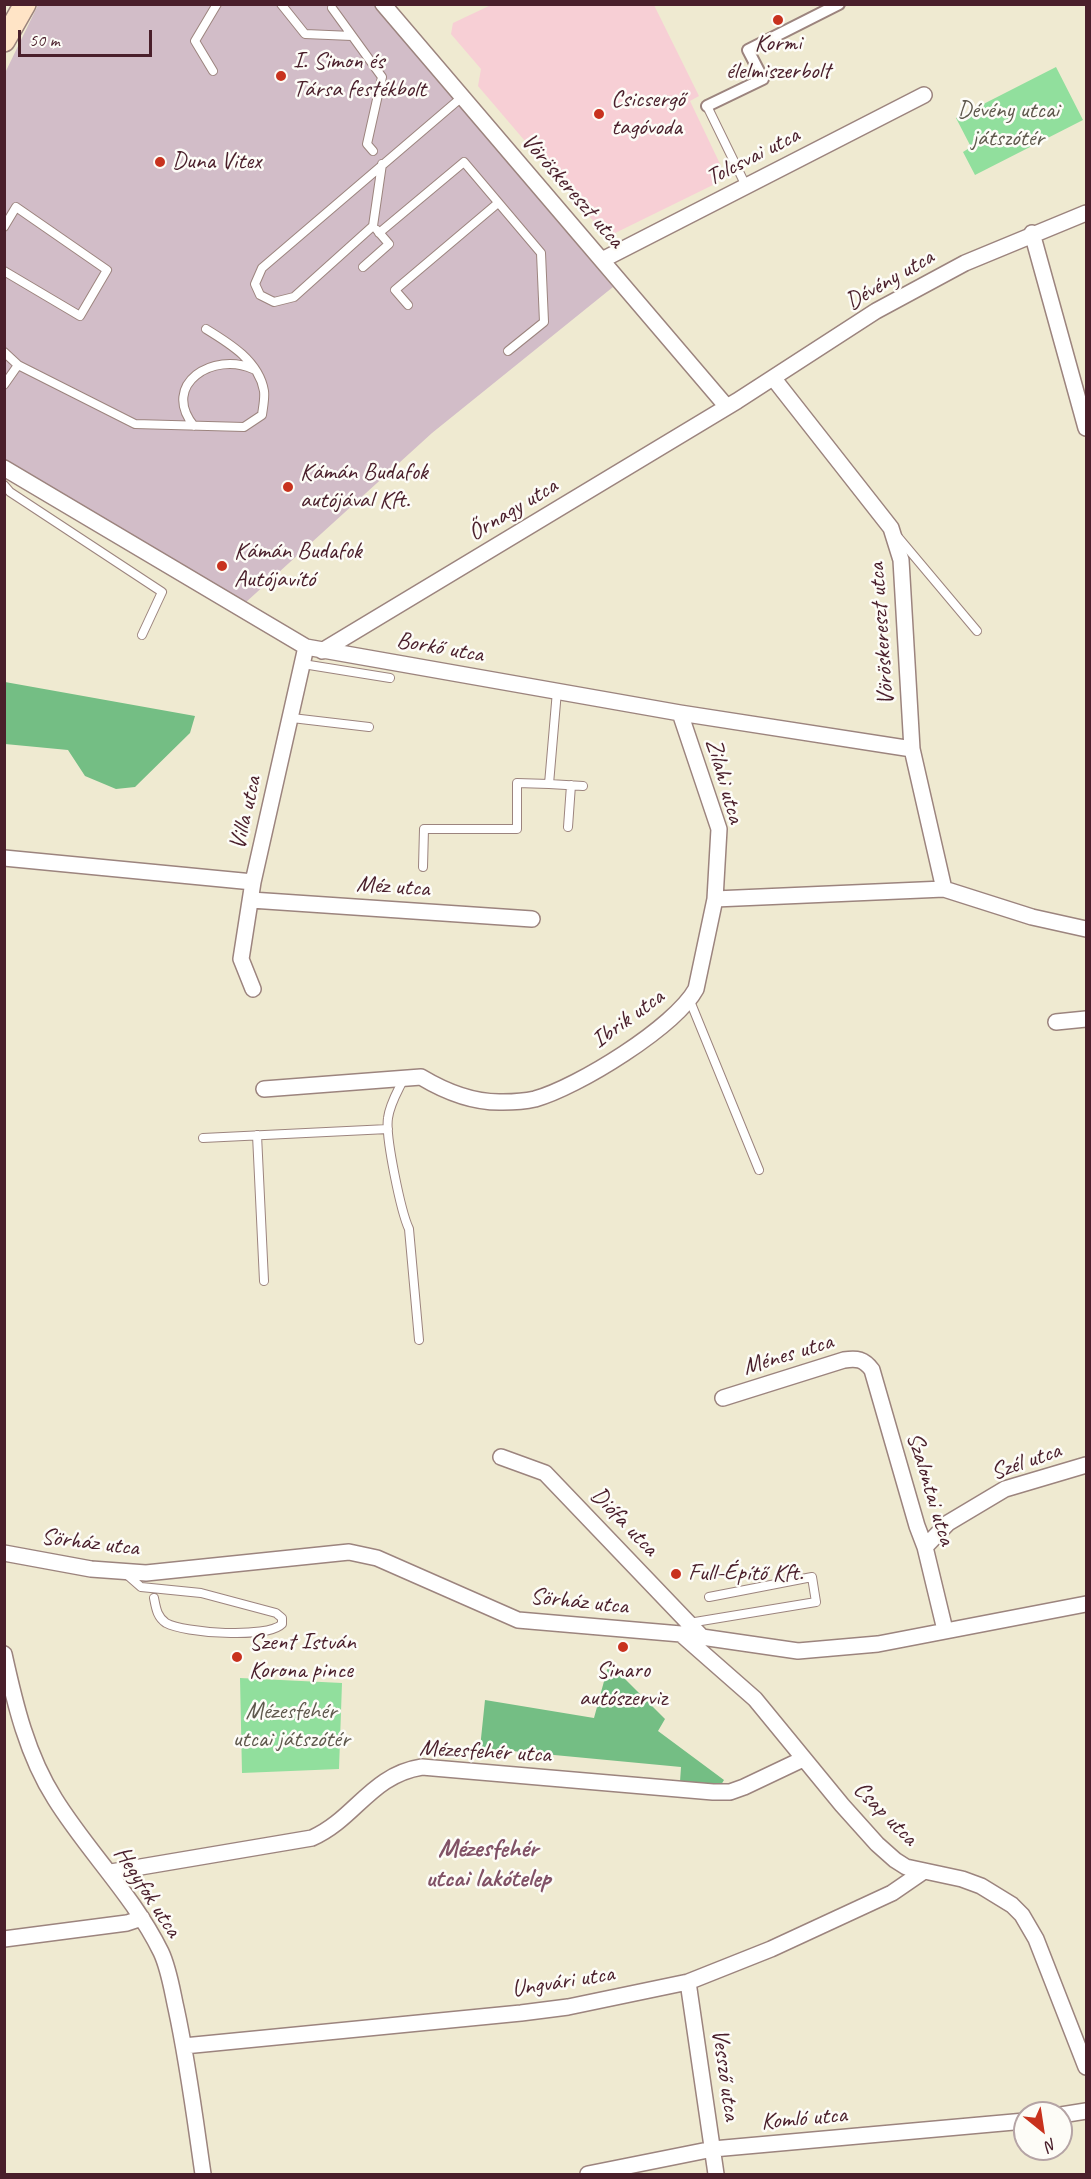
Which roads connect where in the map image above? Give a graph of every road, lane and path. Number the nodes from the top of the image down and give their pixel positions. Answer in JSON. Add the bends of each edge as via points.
{"nodes":[{"id":1,"x":25,"y":4,"type":"edge"},
{"id":2,"x":217,"y":4,"type":"edge"},
{"id":3,"x":281,"y":4,"type":"edge"},
{"id":4,"x":383,"y":4,"type":"edge"},
{"id":5,"x":839,"y":4,"type":"edge"},
{"id":6,"x":332,"y":8,"type":"dead end"},
{"id":7,"x":352,"y":36,"type":"junction"},
{"id":8,"x":4,"y":41,"type":"edge"},
{"id":9,"x":213,"y":71,"type":"dead end"},
{"id":10,"x":924,"y":94,"type":"dead end"},
{"id":11,"x":462,"y":97,"type":"junction"},
{"id":12,"x":707,"y":106,"type":"joint"},
{"id":13,"x":373,"y":151,"type":"dead end"},
{"id":14,"x":382,"y":164,"type":"junction"},
{"id":15,"x":746,"y":186,"type":"junction"},
{"id":16,"x":498,"y":203,"type":"junction"},
{"id":17,"x":1086,"y":213,"type":"edge"},
{"id":18,"x":373,"y":226,"type":"junction"},
{"id":19,"x":4,"y":227,"type":"edge"},
{"id":20,"x":379,"y":233,"type":"junction"},
{"id":21,"x":1032,"y":233,"type":"junction"},
{"id":22,"x":602,"y":260,"type":"junction"},
{"id":23,"x":363,"y":267,"type":"dead end"},
{"id":24,"x":4,"y":272,"type":"edge"},
{"id":25,"x":408,"y":305,"type":"dead end"},
{"id":26,"x":206,"y":329,"type":"dead end"},
{"id":27,"x":4,"y":351,"type":"edge"},
{"id":28,"x":508,"y":351,"type":"dead end"},
{"id":29,"x":18,"y":365,"type":"junction"},
{"id":30,"x":254,"y":369,"type":"junction"},
{"id":31,"x":774,"y":379,"type":"junction"},
{"id":32,"x":4,"y":385,"type":"edge"},
{"id":33,"x":727,"y":407,"type":"junction"},
{"id":34,"x":194,"y":426,"type":"junction"},
{"id":35,"x":1086,"y":428,"type":"edge"},
{"id":36,"x":4,"y":468,"type":"edge"},
{"id":37,"x":4,"y":484,"type":"edge"},
{"id":38,"x":891,"y":528,"type":"junction"},
{"id":39,"x":977,"y":631,"type":"dead end"},
{"id":40,"x":142,"y":635,"type":"dead end"},
{"id":41,"x":306,"y":647,"type":"junction"},
{"id":42,"x":322,"y":651,"type":"junction"},
{"id":43,"x":303,"y":664,"type":"junction"},
{"id":44,"x":390,"y":678,"type":"dead end"},
{"id":45,"x":557,"y":691,"type":"junction"},
{"id":46,"x":680,"y":713,"type":"junction"},
{"id":47,"x":292,"y":718,"type":"junction"},
{"id":48,"x":369,"y":727,"type":"dead end"},
{"id":49,"x":912,"y":749,"type":"junction"},
{"id":50,"x":549,"y":784,"type":"junction"},
{"id":51,"x":571,"y":785,"type":"junction"},
{"id":52,"x":583,"y":786,"type":"dead end"},
{"id":53,"x":568,"y":827,"type":"dead end"},
{"id":54,"x":4,"y":858,"type":"edge"},
{"id":55,"x":423,"y":867,"type":"dead end"},
{"id":56,"x":253,"y":882,"type":"junction"},
{"id":57,"x":944,"y":889,"type":"junction"},
{"id":58,"x":715,"y":899,"type":"junction"},
{"id":59,"x":251,"y":900,"type":"junction"},
{"id":60,"x":532,"y":919,"type":"dead end"},
{"id":61,"x":1086,"y":929,"type":"edge"},
{"id":62,"x":253,"y":989,"type":"dead end"},
{"id":63,"x":690,"y":1001,"type":"junction"},
{"id":64,"x":1086,"y":1019,"type":"edge"},
{"id":65,"x":1056,"y":1022,"type":"dead end"},
{"id":66,"x":404,"y":1078,"type":"junction"},
{"id":67,"x":264,"y":1089,"type":"dead end"},
{"id":68,"x":388,"y":1129,"type":"junction"},
{"id":69,"x":257,"y":1135,"type":"junction"},
{"id":70,"x":203,"y":1138,"type":"dead end"},
{"id":71,"x":759,"y":1170,"type":"dead end"},
{"id":72,"x":264,"y":1281,"type":"dead end"},
{"id":73,"x":419,"y":1340,"type":"dead end"},
{"id":74,"x":866,"y":1362,"type":"joint"},
{"id":75,"x":723,"y":1398,"type":"dead end"},
{"id":76,"x":501,"y":1457,"type":"dead end"},
{"id":77,"x":1086,"y":1465,"type":"edge"},
{"id":78,"x":925,"y":1546,"type":"junction"},
{"id":79,"x":4,"y":1553,"type":"edge"},
{"id":80,"x":124,"y":1572,"type":"junction"},
{"id":81,"x":709,"y":1597,"type":"dead end"},
{"id":82,"x":154,"y":1598,"type":"dead end"},
{"id":83,"x":1086,"y":1604,"type":"edge"},
{"id":84,"x":685,"y":1628,"type":"junction"},
{"id":85,"x":945,"y":1630,"type":"junction"},
{"id":86,"x":4,"y":1653,"type":"edge"},
{"id":87,"x":802,"y":1759,"type":"junction"},
{"id":88,"x":924,"y":1871,"type":"junction"},
{"id":89,"x":111,"y":1872,"type":"junction"},
{"id":90,"x":142,"y":1918,"type":"junction"},
{"id":91,"x":4,"y":1939,"type":"edge"},
{"id":92,"x":688,"y":1982,"type":"junction"},
{"id":93,"x":184,"y":2046,"type":"junction"},
{"id":94,"x":1086,"y":2067,"type":"edge"},
{"id":95,"x":1013,"y":2122,"type":"edge"},
{"id":96,"x":713,"y":2149,"type":"junction"},
{"id":97,"x":203,"y":2175,"type":"edge"},
{"id":98,"x":588,"y":2175,"type":"edge"},
{"id":99,"x":716,"y":2175,"type":"edge"}],
"edges":[{"from":1,"to":8,"type":"main road"},
{"from":2,"to":9,"type":"lane","via":[[195,41]]},
{"from":3,"to":7,"type":"lane","via":[[305,34]]},
{"from":4,"to":11,"type":"street","name":"Vöröskereszt utca"},
{"from":5,"to":12,"type":"street","via":[[748,50],[763,79]]},
{"from":6,"to":7,"type":"lane"},
{"from":7,"to":13,"type":"lane","via":[[382,77],[367,144]]},
{"from":10,"to":15,"type":"street","name":"Tolcsvai utca"},
{"from":11,"to":14,"type":"lane"},
{"from":11,"to":22,"type":"street","name":"Vöröskereszt utca"},
{"from":12,"to":15,"type":"lane"},
{"from":14,"to":18,"type":"lane"},
{"from":14,"to":18,"type":"lane","via":[[262,268],[255,284],[260,295],[274,302],[294,297]]},
{"from":15,"to":22,"type":"street","name":"Tolcsvai utca"},
{"from":16,"to":20,"type":"lane","via":[[464,162]]},
{"from":16,"to":25,"type":"lane","via":[[395,290]]},
{"from":16,"to":28,"type":"lane","via":[[541,253],[544,322]]},
{"from":17,"to":21,"type":"street","name":"Dévény utca"},
{"from":18,"to":20,"type":"lane"},
{"from":19,"to":24,"type":"lane","via":[[16,207],[107,270],[80,316]]},
{"from":20,"to":23,"type":"lane","via":[[389,244]]},
{"from":21,"to":31,"type":"street","name":"Dévény utca","via":[[965,263],[876,311]]},
{"from":21,"to":35,"type":"street"},
{"from":22,"to":33,"type":"street","name":"Vöröskereszt utca"},
{"from":26,"to":30,"type":"lane","via":[[237,348]]},
{"from":27,"to":29,"type":"lane"},
{"from":29,"to":32,"type":"lane"},
{"from":29,"to":34,"type":"lane","via":[[135,424]]},
{"from":30,"to":34,"type":"lane","via":[[264,390],[262,415],[244,427]]},
{"from":30,"to":34,"type":"lane","via":[[242,364],[218,364],[195,373],[182,395],[185,415]]},
{"from":31,"to":33,"type":"street","name":"Dévény utca"},
{"from":31,"to":38,"type":"street","name":"Vöröskereszt utca"},
{"from":33,"to":42,"type":"street","name":"Őrnagy utca"},
{"from":36,"to":41,"type":"street","name":"Borkő utca"},
{"from":37,"to":40,"type":"lane","via":[[10,492],[162,592]]},
{"from":38,"to":39,"type":"lane"},
{"from":38,"to":49,"type":"street","name":"Vöröskereszt utca","via":[[902,569]]},
{"from":41,"to":42,"type":"street","name":"Borkő utca"},
{"from":41,"to":43,"type":"street","name":"Villa utca"},
{"from":42,"to":45,"type":"street","name":"Borkő utca"},
{"from":43,"to":44,"type":"lane"},
{"from":43,"to":47,"type":"street","name":"Villa utca"},
{"from":45,"to":46,"type":"street","name":"Borkő utca"},
{"from":45,"to":50,"type":"lane"},
{"from":46,"to":49,"type":"street","name":"Borkő utca"},
{"from":46,"to":58,"type":"street","name":"Zilahi utca","via":[[719,829]]},
{"from":47,"to":48,"type":"lane"},
{"from":47,"to":56,"type":"street","name":"Villa utca"},
{"from":49,"to":57,"type":"street","name":"Vöröskereszt utca"},
{"from":50,"to":51,"type":"lane"},
{"from":50,"to":55,"type":"lane","via":[[517,783],[517,829],[424,830]]},
{"from":51,"to":52,"type":"lane"},
{"from":51,"to":53,"type":"lane"},
{"from":54,"to":56,"type":"street"},
{"from":56,"to":59,"type":"street","name":"Villa utca"},
{"from":57,"to":58,"type":"street"},
{"from":57,"to":61,"type":"street","via":[[1032,917]]},
{"from":58,"to":63,"type":"street","name":"Ibrik utca"},
{"from":59,"to":60,"type":"street","name":"Méz utca"},
{"from":59,"to":62,"type":"street","name":"Villa utca","via":[[241,959]]},
{"from":63,"to":66,"type":"street","name":"Ibrik utca","via":[[648,1037],[536,1099],[502,1102],[468,1098],[421,1077]]},
{"from":63,"to":71,"type":"lane"},
{"from":64,"to":65,"type":"street"},
{"from":66,"to":67,"type":"street","name":"Ibrik utca"},
{"from":66,"to":68,"type":"lane","via":[[393,1098]]},
{"from":68,"to":69,"type":"lane"},
{"from":68,"to":73,"type":"lane","via":[[401,1213],[409,1229]]},
{"from":69,"to":70,"type":"lane"},
{"from":69,"to":72,"type":"lane"},
{"from":74,"to":75,"type":"street","name":"Ménes utca","via":[[856,1358],[844,1360]]},
{"from":74,"to":78,"type":"street","name":"Szalontai utca","via":[[872,1370]]},
{"from":76,"to":84,"type":"street","name":"Diófa utca","via":[[546,1473]]},
{"from":77,"to":78,"type":"street","name":"Szél utca","via":[[1005,1489],[948,1523]]},
{"from":78,"to":85,"type":"street","name":"Szalontai utca"},
{"from":79,"to":80,"type":"street","name":"Sörház utca"},
{"from":80,"to":82,"type":"lane","via":[[141,1587],[201,1593],[276,1613],[282,1624],[272,1630],[234,1633],[180,1628],[165,1622],[156,1612]]},
{"from":80,"to":84,"type":"street","name":"Sörház utca","via":[[349,1552],[377,1558],[518,1620]]},
{"from":81,"to":84,"type":"lane","via":[[812,1577],[816,1602]]},
{"from":83,"to":85,"type":"street","name":"Sörház utca"},
{"from":84,"to":85,"type":"street","name":"Sörház utca","via":[[701,1636],[798,1651],[878,1644]]},
{"from":84,"to":87,"type":"street","name":"Csap utca","via":[[755,1699]]},
{"from":86,"to":89,"type":"street","name":"Hegyfok utca","via":[[34,1760],[54,1798]]},
{"from":87,"to":88,"type":"street","name":"Csap utca","via":[[877,1844],[906,1867]]},
{"from":87,"to":89,"type":"street","name":"Mézesfehér utca","via":[[730,1792],[422,1767],[407,1770],[374,1788],[326,1832],[312,1838]]},
{"from":88,"to":92,"type":"street","name":"Ungvári utca","via":[[892,1893]]},
{"from":88,"to":94,"type":"street","name":"Csap utca","via":[[981,1886],[1022,1915],[1036,1939]]},
{"from":89,"to":90,"type":"street","name":"Hegyfok utca"},
{"from":90,"to":91,"type":"street"},
{"from":90,"to":93,"type":"street","name":"Hegyfok utca","via":[[168,1971]]},
{"from":92,"to":93,"type":"street","name":"Ungvári utca","via":[[522,2013]]},
{"from":92,"to":96,"type":"street","name":"Vessző utca"},
{"from":93,"to":97,"type":"street","name":"Hegyfok utca"},
{"from":95,"to":96,"type":"street","name":"Komló utca"},
{"from":96,"to":98,"type":"street","name":"Komló utca"},
{"from":96,"to":99,"type":"street","name":"Vessző utca"}]}
